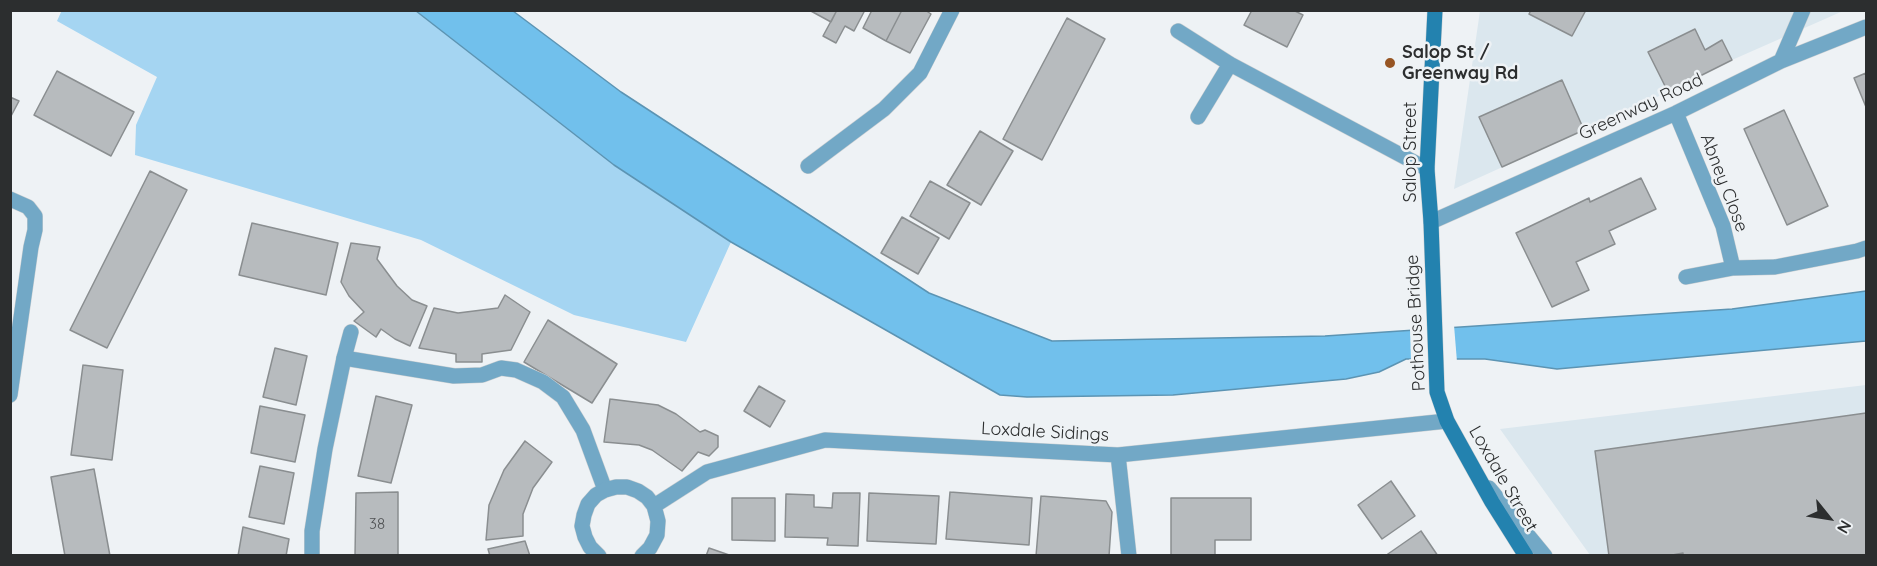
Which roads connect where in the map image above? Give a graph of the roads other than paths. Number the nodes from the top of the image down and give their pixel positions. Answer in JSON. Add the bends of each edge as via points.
{"nodes":[{"id":1,"x":952,"y":10,"type":"edge"},
{"id":2,"x":1435,"y":10,"type":"edge"},
{"id":3,"x":1803,"y":10,"type":"edge"},
{"id":4,"x":1866,"y":27,"type":"edge"},
{"id":5,"x":1178,"y":31,"type":"dead end"},
{"id":6,"x":1781,"y":61,"type":"junction"},
{"id":7,"x":1230,"y":64,"type":"junction"},
{"id":8,"x":1676,"y":113,"type":"junction"},
{"id":9,"x":1198,"y":117,"type":"dead end"},
{"id":10,"x":808,"y":166,"type":"dead end"},
{"id":11,"x":1427,"y":169,"type":"junction"},
{"id":12,"x":10,"y":199,"type":"edge"},
{"id":13,"x":1431,"y":222,"type":"junction"},
{"id":14,"x":1866,"y":248,"type":"edge"},
{"id":15,"x":1734,"y":268,"type":"junction"},
{"id":16,"x":1686,"y":277,"type":"dead end"},
{"id":17,"x":351,"y":332,"type":"dead end"},
{"id":18,"x":344,"y":358,"type":"junction"},
{"id":19,"x":10,"y":395,"type":"edge"},
{"id":20,"x":1447,"y":421,"type":"junction"},
{"id":21,"x":1118,"y":455,"type":"junction"},
{"id":22,"x":1474,"y":470,"type":"junction"},
{"id":23,"x":605,"y":490,"type":"junction"},
{"id":24,"x":654,"y":506,"type":"junction"},
{"id":25,"x":312,"y":555,"type":"edge"},
{"id":26,"x":598,"y":555,"type":"edge"},
{"id":27,"x":642,"y":555,"type":"edge"},
{"id":28,"x":1129,"y":555,"type":"edge"},
{"id":29,"x":1526,"y":555,"type":"edge"},
{"id":30,"x":1545,"y":555,"type":"edge"}],
"edges":[{"from":1,"to":10,"type":"street","via":[[920,73],[884,109]]},
{"from":2,"to":11,"type":"main road","name":"Salop Street"},
{"from":3,"to":6,"type":"street"},
{"from":4,"to":6,"type":"street","name":"Greenway Road"},
{"from":5,"to":7,"type":"street"},
{"from":6,"to":8,"type":"street","name":"Greenway Road"},
{"from":7,"to":9,"type":"street"},
{"from":7,"to":11,"type":"street"},
{"from":8,"to":13,"type":"street","name":"Greenway Road"},
{"from":8,"to":15,"type":"street","name":"Abney Close","via":[[1723,226]]},
{"from":11,"to":13,"type":"main road","name":"Salop Street"},
{"from":12,"to":19,"type":"street","via":[[28,207],[35,216]]},
{"from":13,"to":20,"type":"main road","name":"Pothouse Bridge","via":[[1437,392]]},
{"from":14,"to":15,"type":"street","via":[[1775,267]]},
{"from":15,"to":16,"type":"street"},
{"from":17,"to":18,"type":"street"},
{"from":18,"to":23,"type":"street","via":[[454,376],[482,375],[501,368],[543,382],[563,397],[583,430]]},
{"from":18,"to":25,"type":"street","via":[[317,496]]},
{"from":20,"to":21,"type":"street","name":"Loxdale Sidings"},
{"from":20,"to":22,"type":"main road","name":"Loxdale Street"},
{"from":21,"to":24,"type":"street","name":"Loxdale Sidings","via":[[825,440],[707,472]]},
{"from":21,"to":28,"type":"street"},
{"from":22,"to":29,"type":"main road","name":"Loxdale Street"},
{"from":22,"to":30,"type":"street"},
{"from":23,"to":24,"type":"street","via":[[627,487],[647,497]]},
{"from":23,"to":26,"type":"street","via":[[588,504],[582,526],[590,547]]},
{"from":24,"to":27,"type":"street","via":[[657,535]]}]}
